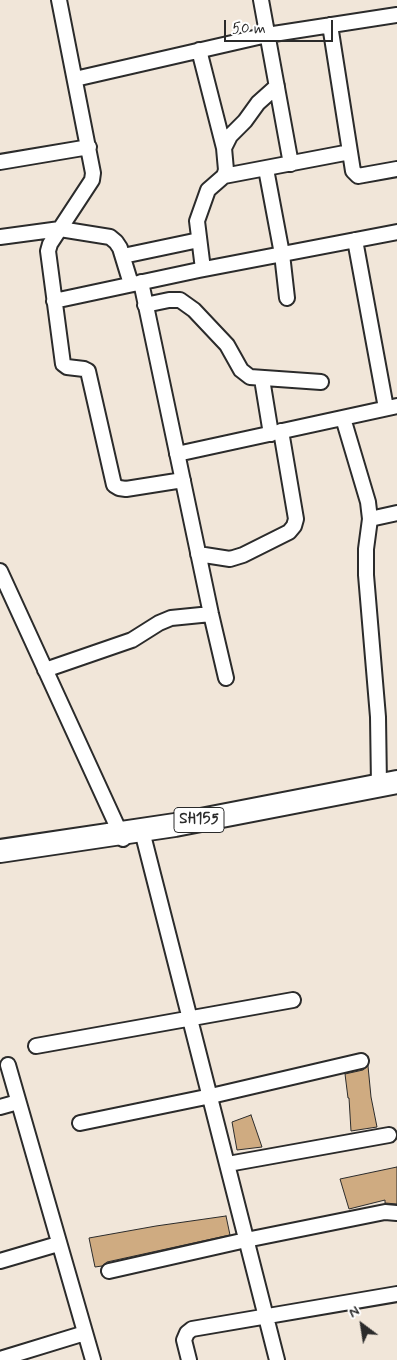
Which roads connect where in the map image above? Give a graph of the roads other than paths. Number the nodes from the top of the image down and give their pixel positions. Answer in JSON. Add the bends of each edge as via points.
{"nodes":[{"id":1,"x":60,"y":0,"type":"edge"},
{"id":2,"x":261,"y":0,"type":"edge"},
{"id":3,"x":397,"y":17,"type":"edge"},
{"id":4,"x":330,"y":25,"type":"junction"},
{"id":5,"x":267,"y":35,"type":"junction"},
{"id":6,"x":199,"y":50,"type":"junction"},
{"id":7,"x":75,"y":78,"type":"junction"},
{"id":8,"x":277,"y":86,"type":"junction"},
{"id":9,"x":89,"y":147,"type":"junction"},
{"id":10,"x":224,"y":148,"type":"junction"},
{"id":11,"x":350,"y":152,"type":"junction"},
{"id":12,"x":0,"y":162,"type":"edge"},
{"id":13,"x":291,"y":164,"type":"junction"},
{"id":14,"x":266,"y":169,"type":"junction"},
{"id":15,"x":397,"y":169,"type":"edge"},
{"id":16,"x":224,"y":176,"type":"junction"},
{"id":17,"x":60,"y":229,"type":"junction"},
{"id":18,"x":397,"y":232,"type":"edge"},
{"id":19,"x":0,"y":237,"type":"edge"},
{"id":20,"x":199,"y":240,"type":"junction"},
{"id":21,"x":355,"y":240,"type":"junction"},
{"id":22,"x":282,"y":254,"type":"junction"},
{"id":23,"x":122,"y":256,"type":"junction"},
{"id":24,"x":203,"y":269,"type":"junction"},
{"id":25,"x":136,"y":283,"type":"junction"},
{"id":26,"x":287,"y":298,"type":"dead end"},
{"id":27,"x":54,"y":301,"type":"junction"},
{"id":28,"x":145,"y":305,"type":"junction"},
{"id":29,"x":262,"y":379,"type":"junction"},
{"id":30,"x":321,"y":382,"type":"dead end"},
{"id":31,"x":391,"y":407,"type":"edge"},
{"id":32,"x":342,"y":418,"type":"junction"},
{"id":33,"x":276,"y":432,"type":"junction"},
{"id":34,"x":177,"y":454,"type":"junction"},
{"id":35,"x":182,"y":480,"type":"junction"},
{"id":36,"x":397,"y":513,"type":"edge"},
{"id":37,"x":370,"y":519,"type":"junction"},
{"id":38,"x":198,"y":554,"type":"junction"},
{"id":39,"x":0,"y":571,"type":"edge"},
{"id":40,"x":211,"y":614,"type":"junction"},
{"id":41,"x":45,"y":670,"type":"junction"},
{"id":42,"x":226,"y":678,"type":"dead end"},
{"id":43,"x":391,"y":786,"type":"edge"},
{"id":44,"x":129,"y":836,"type":"junction"},
{"id":45,"x":0,"y":851,"type":"edge"},
{"id":46,"x":0,"y":858,"type":"edge"},
{"id":47,"x":293,"y":1000,"type":"dead end"},
{"id":48,"x":191,"y":1018,"type":"junction"},
{"id":49,"x":36,"y":1046,"type":"dead end"},
{"id":50,"x":361,"y":1061,"type":"dead end"},
{"id":51,"x":8,"y":1065,"type":"dead end"},
{"id":52,"x":211,"y":1096,"type":"junction"},
{"id":53,"x":18,"y":1102,"type":"junction"},
{"id":54,"x":0,"y":1107,"type":"edge"},
{"id":55,"x":80,"y":1123,"type":"dead end"},
{"id":56,"x":389,"y":1135,"type":"dead end"},
{"id":57,"x":228,"y":1164,"type":"junction"},
{"id":58,"x":397,"y":1213,"type":"edge"},
{"id":59,"x":246,"y":1240,"type":"junction"},
{"id":60,"x":58,"y":1244,"type":"junction"},
{"id":61,"x":0,"y":1261,"type":"edge"},
{"id":62,"x":109,"y":1271,"type":"dead end"},
{"id":63,"x":397,"y":1294,"type":"edge"},
{"id":64,"x":266,"y":1317,"type":"junction"},
{"id":65,"x":85,"y":1333,"type":"junction"},
{"id":66,"x":24,"y":1356,"type":"edge"},
{"id":67,"x":0,"y":1359,"type":"edge"},
{"id":68,"x":93,"y":1360,"type":"edge"},
{"id":69,"x":189,"y":1360,"type":"edge"},
{"id":70,"x":277,"y":1360,"type":"edge"}],
"edges":[{"from":1,"to":7,"type":"street"},
{"from":2,"to":5,"type":"street"},
{"from":3,"to":4,"type":"street"},
{"from":4,"to":5,"type":"street"},
{"from":4,"to":11,"type":"street"},
{"from":5,"to":6,"type":"street"},
{"from":5,"to":8,"type":"street"},
{"from":6,"to":7,"type":"street"},
{"from":6,"to":10,"type":"street"},
{"from":7,"to":9,"type":"street"},
{"from":8,"to":10,"type":"street","via":[[258,103]]},
{"from":8,"to":13,"type":"street"},
{"from":9,"to":12,"type":"street"},
{"from":9,"to":17,"type":"street","via":[[92,180]]},
{"from":10,"to":16,"type":"street"},
{"from":11,"to":13,"type":"street"},
{"from":11,"to":15,"type":"street","via":[[353,171],[358,176]]},
{"from":13,"to":14,"type":"street"},
{"from":14,"to":16,"type":"street"},
{"from":14,"to":22,"type":"street"},
{"from":16,"to":20,"type":"street","via":[[208,190],[197,221]]},
{"from":17,"to":19,"type":"street"},
{"from":17,"to":23,"type":"street","via":[[110,237]]},
{"from":17,"to":27,"type":"street","via":[[48,251]]},
{"from":18,"to":21,"type":"street"},
{"from":20,"to":23,"type":"street"},
{"from":20,"to":24,"type":"street"},
{"from":21,"to":22,"type":"street"},
{"from":21,"to":31,"type":"street"},
{"from":22,"to":24,"type":"street"},
{"from":22,"to":26,"type":"street"},
{"from":23,"to":25,"type":"street"},
{"from":24,"to":25,"type":"street"},
{"from":25,"to":27,"type":"street"},
{"from":25,"to":28,"type":"street"},
{"from":27,"to":35,"type":"street","via":[[63,364],[88,371],[114,485],[126,489]]},
{"from":28,"to":29,"type":"street","via":[[180,300],[220,336],[241,370],[250,378]]},
{"from":28,"to":34,"type":"street"},
{"from":29,"to":30,"type":"street"},
{"from":29,"to":33,"type":"street"},
{"from":31,"to":32,"type":"street"},
{"from":32,"to":33,"type":"street"},
{"from":32,"to":37,"type":"street","via":[[368,502]]},
{"from":33,"to":34,"type":"street"},
{"from":33,"to":38,"type":"street","via":[[296,519],[294,526],[289,532],[242,556],[230,559]]},
{"from":34,"to":35,"type":"street"},
{"from":35,"to":38,"type":"street"},
{"from":36,"to":37,"type":"street"},
{"from":37,"to":43,"type":"street","via":[[366,575],[378,717]]},
{"from":38,"to":40,"type":"street"},
{"from":39,"to":41,"type":"street"},
{"from":40,"to":41,"type":"street","via":[[171,618],[132,640]]},
{"from":40,"to":42,"type":"street"},
{"from":41,"to":44,"type":"street"},
{"from":43,"to":44,"type":"main road","number":"SH155"},
{"from":44,"to":45,"type":"main road","number":"SH155"},
{"from":44,"to":46,"type":"main road","number":"SH155"},
{"from":44,"to":48,"type":"street"},
{"from":47,"to":48,"type":"street"},
{"from":48,"to":49,"type":"street"},
{"from":48,"to":52,"type":"street"},
{"from":50,"to":52,"type":"street"},
{"from":51,"to":53,"type":"street"},
{"from":52,"to":55,"type":"street"},
{"from":52,"to":57,"type":"street"},
{"from":53,"to":54,"type":"street"},
{"from":53,"to":60,"type":"street"},
{"from":56,"to":57,"type":"street"},
{"from":57,"to":59,"type":"street"},
{"from":58,"to":59,"type":"street","via":[[386,1212]]},
{"from":59,"to":62,"type":"street"},
{"from":59,"to":64,"type":"street"},
{"from":60,"to":61,"type":"street"},
{"from":60,"to":65,"type":"street"},
{"from":63,"to":64,"type":"street"},
{"from":64,"to":69,"type":"street","via":[[192,1329],[184,1340]]},
{"from":64,"to":70,"type":"street"},
{"from":65,"to":66,"type":"street"},
{"from":65,"to":68,"type":"street"},
{"from":66,"to":67,"type":"street"}]}
